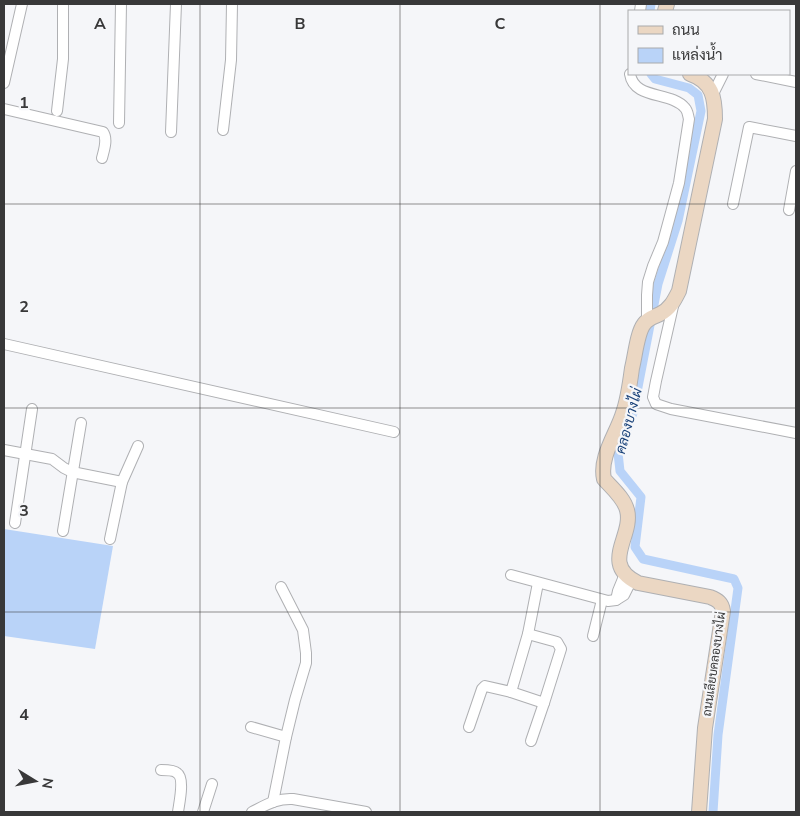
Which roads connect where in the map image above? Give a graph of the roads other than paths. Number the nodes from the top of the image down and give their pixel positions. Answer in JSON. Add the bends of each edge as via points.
{"nodes":[{"id":1,"x":22,"y":4,"type":"edge"},
{"id":2,"x":63,"y":4,"type":"edge"},
{"id":3,"x":121,"y":4,"type":"edge"},
{"id":4,"x":176,"y":4,"type":"edge"},
{"id":5,"x":232,"y":4,"type":"edge"},
{"id":6,"x":630,"y":75,"type":"edge"},
{"id":7,"x":695,"y":75,"type":"edge"},
{"id":8,"x":722,"y":75,"type":"edge"},
{"id":9,"x":761,"y":75,"type":"edge"},
{"id":10,"x":796,"y":82,"type":"edge"},
{"id":11,"x":4,"y":84,"type":"edge"},
{"id":12,"x":713,"y":94,"type":"junction"},
{"id":13,"x":4,"y":109,"type":"edge"},
{"id":14,"x":57,"y":111,"type":"dead end"},
{"id":15,"x":119,"y":123,"type":"dead end"},
{"id":16,"x":223,"y":130,"type":"dead end"},
{"id":17,"x":172,"y":132,"type":"dead end"},
{"id":18,"x":796,"y":136,"type":"edge"},
{"id":19,"x":102,"y":158,"type":"dead end"},
{"id":20,"x":796,"y":171,"type":"edge"},
{"id":21,"x":733,"y":204,"type":"dead end"},
{"id":22,"x":789,"y":210,"type":"dead end"},
{"id":23,"x":674,"y":301,"type":"junction"},
{"id":24,"x":652,"y":317,"type":"junction"},
{"id":25,"x":4,"y":344,"type":"edge"},
{"id":26,"x":32,"y":409,"type":"dead end"},
{"id":27,"x":81,"y":423,"type":"dead end"},
{"id":28,"x":394,"y":432,"type":"dead end"},
{"id":29,"x":796,"y":432,"type":"edge"},
{"id":30,"x":138,"y":446,"type":"dead end"},
{"id":31,"x":4,"y":450,"type":"edge"},
{"id":32,"x":25,"y":454,"type":"junction"},
{"id":33,"x":72,"y":472,"type":"junction"},
{"id":34,"x":122,"y":482,"type":"junction"},
{"id":35,"x":15,"y":523,"type":"dead end"},
{"id":36,"x":63,"y":531,"type":"dead end"},
{"id":37,"x":110,"y":539,"type":"dead end"},
{"id":38,"x":511,"y":575,"type":"dead end"},
{"id":39,"x":628,"y":577,"type":"junction"},
{"id":40,"x":538,"y":582,"type":"junction"},
{"id":41,"x":280,"y":587,"type":"dead end"},
{"id":42,"x":602,"y":600,"type":"junction"},
{"id":43,"x":528,"y":634,"type":"junction"},
{"id":44,"x":593,"y":636,"type":"dead end"},
{"id":45,"x":511,"y":692,"type":"junction"},
{"id":46,"x":544,"y":703,"type":"junction"},
{"id":47,"x":250,"y":727,"type":"dead end"},
{"id":48,"x":469,"y":727,"type":"dead end"},
{"id":49,"x":286,"y":736,"type":"junction"},
{"id":50,"x":531,"y":741,"type":"dead end"},
{"id":51,"x":161,"y":770,"type":"dead end"},
{"id":52,"x":212,"y":784,"type":"dead end"},
{"id":53,"x":273,"y":802,"type":"junction"},
{"id":54,"x":327,"y":809,"type":"edge"},
{"id":55,"x":178,"y":812,"type":"edge"},
{"id":56,"x":203,"y":812,"type":"edge"},
{"id":57,"x":252,"y":812,"type":"edge"},
{"id":58,"x":366,"y":812,"type":"edge"},
{"id":59,"x":699,"y":812,"type":"edge"}],
"edges":[{"from":1,"to":11,"type":"street"},
{"from":2,"to":14,"type":"street","via":[[63,59]]},
{"from":3,"to":15,"type":"street"},
{"from":4,"to":17,"type":"street"},
{"from":5,"to":16,"type":"street","via":[[231,60]]},
{"from":6,"to":24,"type":"street","via":[[640,89],[683,106],[689,119],[679,183],[648,282]]},
{"from":7,"to":12,"type":"street"},
{"from":8,"to":12,"type":"street"},
{"from":9,"to":10,"type":"street"},
{"from":12,"to":23,"type":"street","via":[[715,119]]},
{"from":13,"to":19,"type":"street","via":[[103,132]]},
{"from":18,"to":21,"type":"street","via":[[749,127]]},
{"from":20,"to":22,"type":"street"},
{"from":23,"to":24,"type":"street","via":[[668,309]]},
{"from":23,"to":29,"type":"street","via":[[653,397],[656,404]]},
{"from":24,"to":39,"type":"street","via":[[640,330],[627,400],[605,458],[603,472],[604,479],[628,511],[619,559]]},
{"from":25,"to":28,"type":"street"},
{"from":26,"to":32,"type":"street"},
{"from":27,"to":33,"type":"street"},
{"from":30,"to":34,"type":"street"},
{"from":31,"to":32,"type":"street"},
{"from":32,"to":33,"type":"street","via":[[52,459]]},
{"from":32,"to":35,"type":"street"},
{"from":33,"to":34,"type":"street"},
{"from":33,"to":36,"type":"street"},
{"from":34,"to":37,"type":"street"},
{"from":38,"to":40,"type":"street"},
{"from":39,"to":42,"type":"street","via":[[616,600]]},
{"from":39,"to":59,"type":"street","name":"ถนนเลียบคลองบางไผ่","via":[[710,597],[722,605],[705,728]]},
{"from":40,"to":42,"type":"street"},
{"from":40,"to":43,"type":"street"},
{"from":41,"to":49,"type":"street","via":[[303,630],[306,653]]},
{"from":42,"to":44,"type":"street"},
{"from":43,"to":45,"type":"street"},
{"from":43,"to":46,"type":"street","via":[[557,642],[561,649]]},
{"from":45,"to":46,"type":"street"},
{"from":45,"to":48,"type":"street","via":[[485,686]]},
{"from":46,"to":50,"type":"street"},
{"from":47,"to":49,"type":"street"},
{"from":49,"to":53,"type":"street"},
{"from":51,"to":55,"type":"street","via":[[179,775]]},
{"from":52,"to":56,"type":"street"},
{"from":53,"to":54,"type":"street","via":[[284,799]]},
{"from":53,"to":57,"type":"street"},
{"from":54,"to":58,"type":"street"}]}
